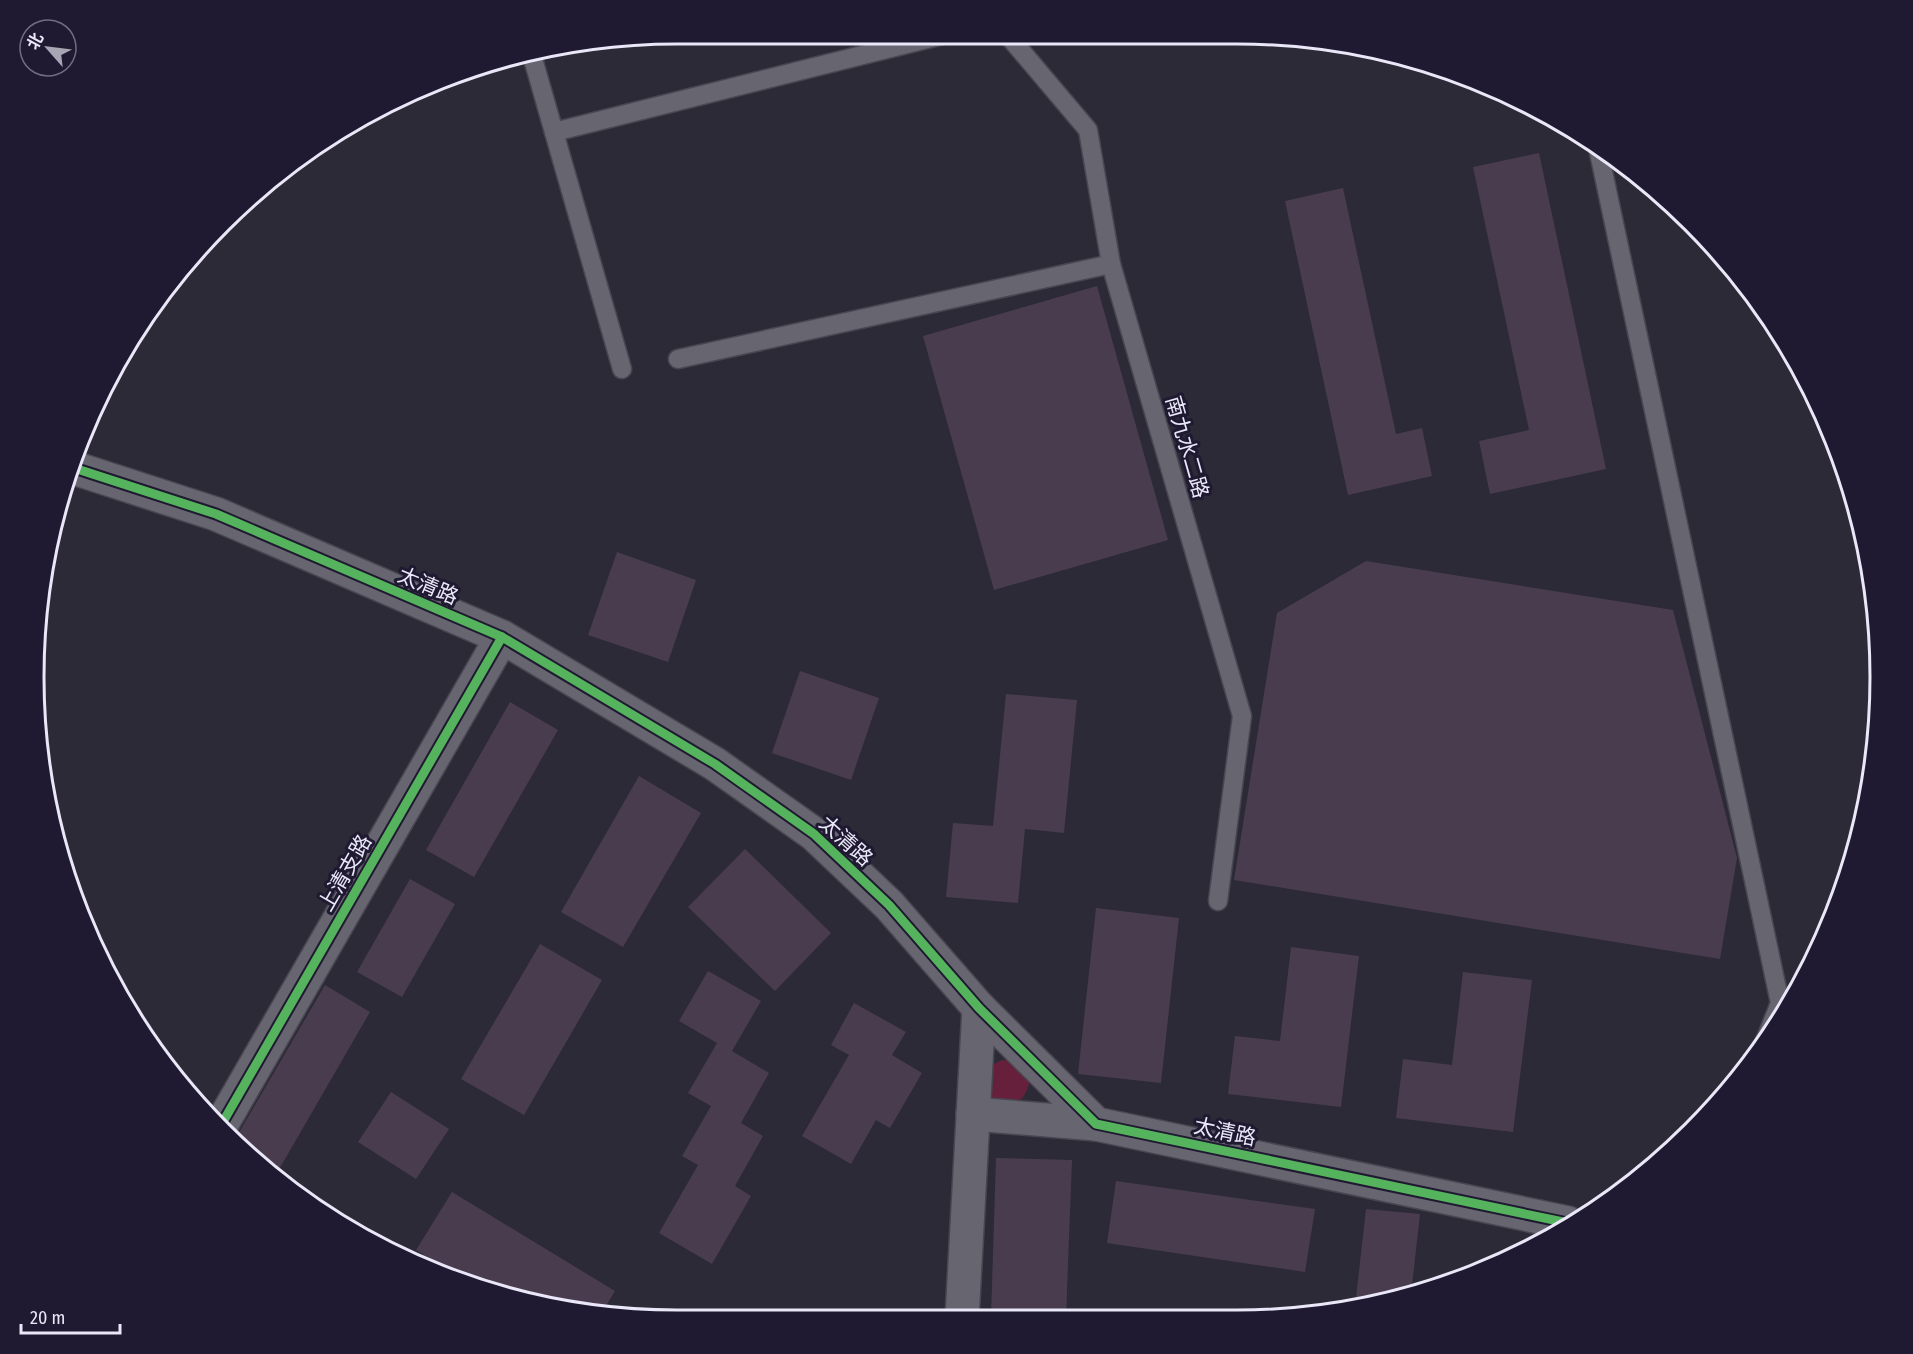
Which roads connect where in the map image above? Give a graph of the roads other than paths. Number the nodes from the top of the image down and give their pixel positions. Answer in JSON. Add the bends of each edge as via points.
{"nodes":[{"id":1,"x":907,"y":44,"type":"edge"},
{"id":2,"x":1015,"y":44,"type":"edge"},
{"id":3,"x":533,"y":60,"type":"edge"},
{"id":4,"x":554,"y":132,"type":"junction"},
{"id":5,"x":1600,"y":159,"type":"edge"},
{"id":6,"x":1111,"y":264,"type":"junction"},
{"id":7,"x":678,"y":359,"type":"dead end"},
{"id":8,"x":622,"y":369,"type":"dead end"},
{"id":9,"x":78,"y":469,"type":"edge"},
{"id":10,"x":502,"y":638,"type":"junction"},
{"id":11,"x":1218,"y":901,"type":"dead end"},
{"id":12,"x":1784,"y":996,"type":"edge"},
{"id":13,"x":979,"y":1008,"type":"junction"},
{"id":14,"x":973,"y":1114,"type":"junction"},
{"id":15,"x":224,"y":1120,"type":"edge"},
{"id":16,"x":1096,"y":1124,"type":"junction"},
{"id":17,"x":1560,"y":1221,"type":"edge"},
{"id":18,"x":962,"y":1310,"type":"edge"}],
"edges":[{"from":1,"to":4,"type":"lane"},
{"from":2,"to":6,"type":"lane","name":"南九水二路","via":[[1088,130]]},
{"from":3,"to":4,"type":"lane"},
{"from":4,"to":8,"type":"lane"},
{"from":5,"to":12,"type":"lane"},
{"from":6,"to":7,"type":"lane"},
{"from":6,"to":11,"type":"lane","name":"南九水二路","via":[[1242,716]]},
{"from":9,"to":10,"type":"street","name":"太清路","via":[[216,514]]},
{"from":10,"to":13,"type":"street","name":"太清路","via":[[715,764],[814,834],[889,905]]},
{"from":10,"to":15,"type":"street","name":"上清支路"},
{"from":13,"to":14,"type":"street"},
{"from":13,"to":16,"type":"street","name":"太清路"},
{"from":14,"to":16,"type":"street","name":"太清路"},
{"from":14,"to":18,"type":"street"},
{"from":16,"to":17,"type":"street","name":"太清路"}]}
